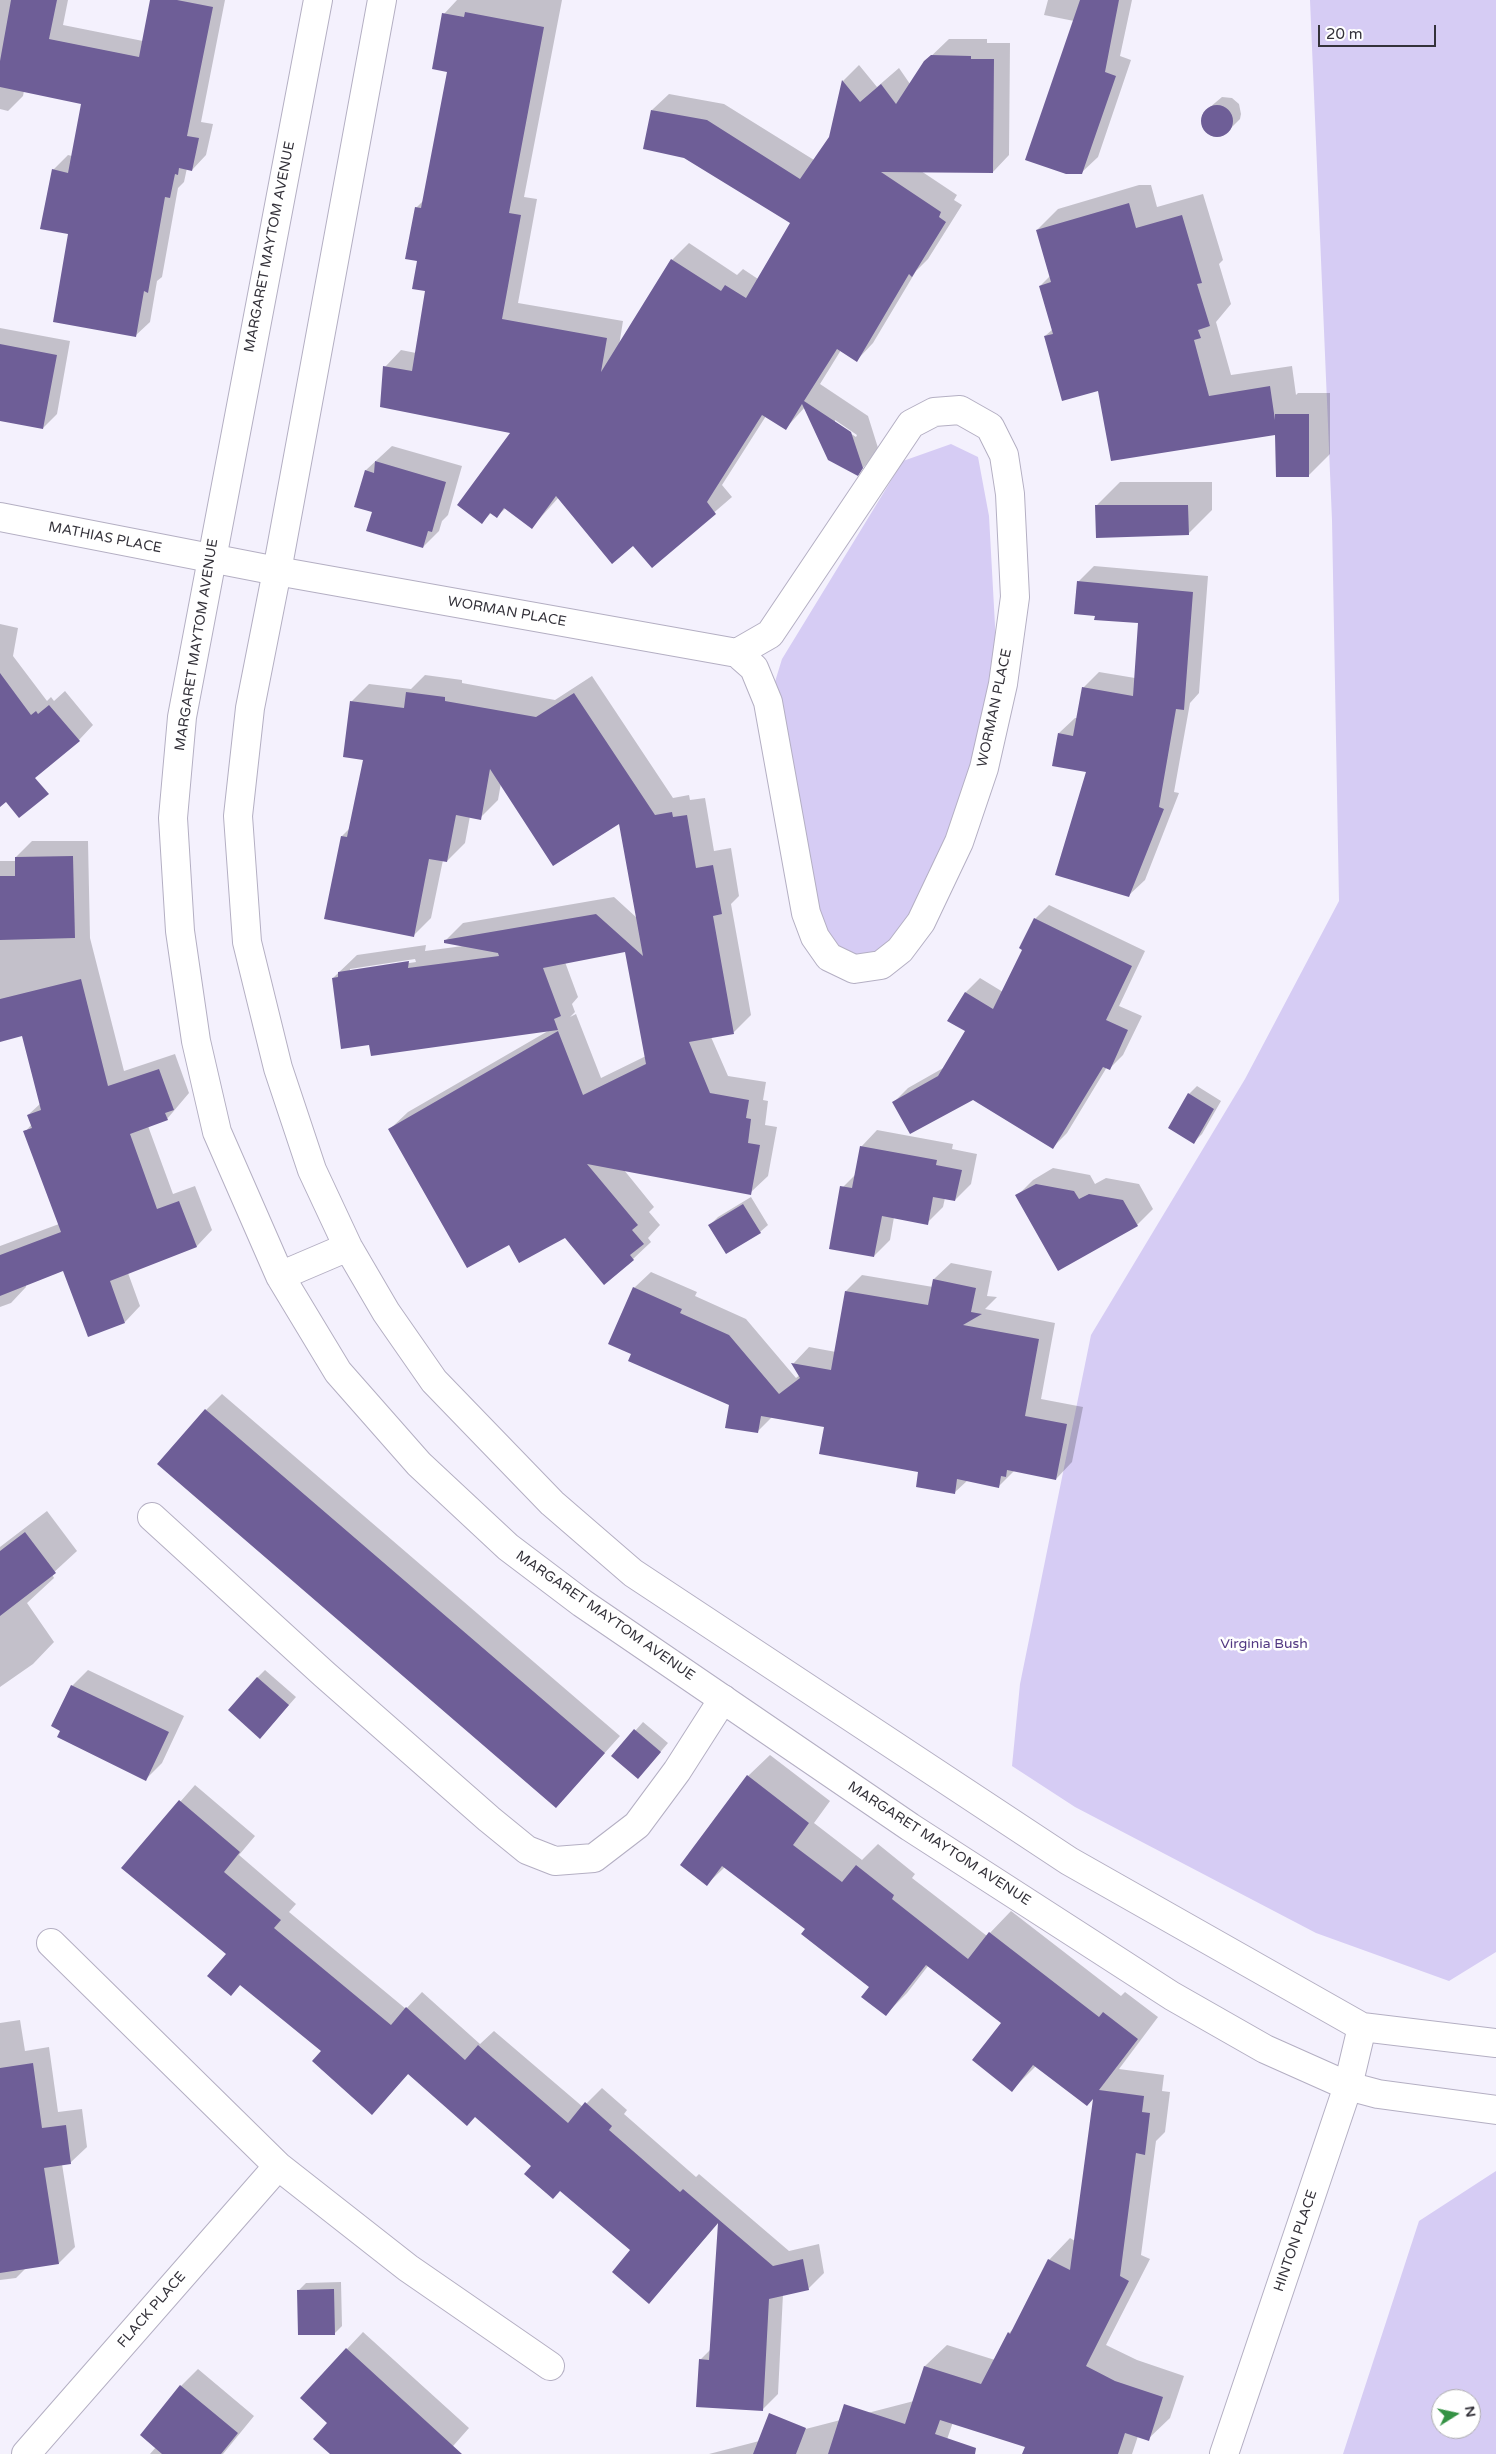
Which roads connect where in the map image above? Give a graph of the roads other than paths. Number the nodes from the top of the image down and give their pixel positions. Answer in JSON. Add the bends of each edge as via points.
{"nodes":[{"id":1,"x":318,"y":0,"type":"edge"},
{"id":2,"x":382,"y":0,"type":"edge"},
{"id":3,"x":0,"y":517,"type":"edge"},
{"id":4,"x":210,"y":558,"type":"junction"},
{"id":5,"x":277,"y":571,"type":"junction"},
{"id":6,"x":737,"y":653,"type":"junction"},
{"id":7,"x":348,"y":1247,"type":"junction"},
{"id":8,"x":280,"y":1276,"type":"junction"},
{"id":9,"x":152,"y":1517,"type":"dead end"},
{"id":10,"x":723,"y":1699,"type":"junction"},
{"id":11,"x":51,"y":1943,"type":"dead end"},
{"id":12,"x":1362,"y":2027,"type":"junction"},
{"id":13,"x":1496,"y":2043,"type":"edge"},
{"id":14,"x":1348,"y":2086,"type":"junction"},
{"id":15,"x":1496,"y":2110,"type":"edge"},
{"id":16,"x":278,"y":2166,"type":"junction"},
{"id":17,"x":550,"y":2366,"type":"dead end"},
{"id":18,"x":26,"y":2454,"type":"edge"},
{"id":19,"x":1224,"y":2454,"type":"edge"}],
"edges":[{"from":1,"to":4,"type":"street","name":"MARGARET MAYTOM AVENUE"},
{"from":2,"to":5,"type":"street"},
{"from":3,"to":4,"type":"street","name":"MATHIAS PLACE"},
{"from":4,"to":5,"type":"street","name":"MATHIAS PLACE"},
{"from":4,"to":8,"type":"street","name":"MARGARET MAYTOM AVENUE","via":[[182,717],[173,818],[180,931],[196,1041],[217,1132]]},
{"from":5,"to":6,"type":"street","name":"WORMAN PLACE"},
{"from":5,"to":7,"type":"street","via":[[250,708],[238,816],[247,942],[278,1068],[312,1170]]},
{"from":6,"to":6,"type":"street","name":"WORMAN PLACE","via":[[770,634],[911,424],[934,412],[960,410],[990,427],[1004,455],[1010,494],[1015,597],[1003,684],[984,768],[959,842],[921,922],[900,950],[881,965],[854,968],[829,957],[815,937],[806,913],[768,702],[754,668]]},
{"from":7,"to":8,"type":"street"},
{"from":7,"to":12,"type":"street","via":[[386,1312],[434,1380],[552,1503],[633,1573],[1069,1861]]},
{"from":8,"to":10,"type":"street","name":"MARGARET MAYTOM AVENUE","via":[[338,1372],[419,1464],[508,1547],[582,1603]]},
{"from":9,"to":10,"type":"street","via":[[324,1674],[527,1850],[555,1860],[594,1858],[637,1825],[677,1771]]},
{"from":10,"to":14,"type":"street","name":"MARGARET MAYTOM AVENUE","via":[[910,1827],[1172,1996],[1265,2049]]},
{"from":11,"to":16,"type":"street"},
{"from":12,"to":13,"type":"street"},
{"from":12,"to":14,"type":"street","name":"HINTON PLACE"},
{"from":14,"to":15,"type":"street","name":"MARGARET MAYTOM AVENUE","via":[[1378,2094]]},
{"from":14,"to":19,"type":"street","name":"HINTON PLACE"},
{"from":16,"to":17,"type":"street","via":[[408,2268]]},
{"from":16,"to":18,"type":"street","name":"FLACK PLACE"}]}
